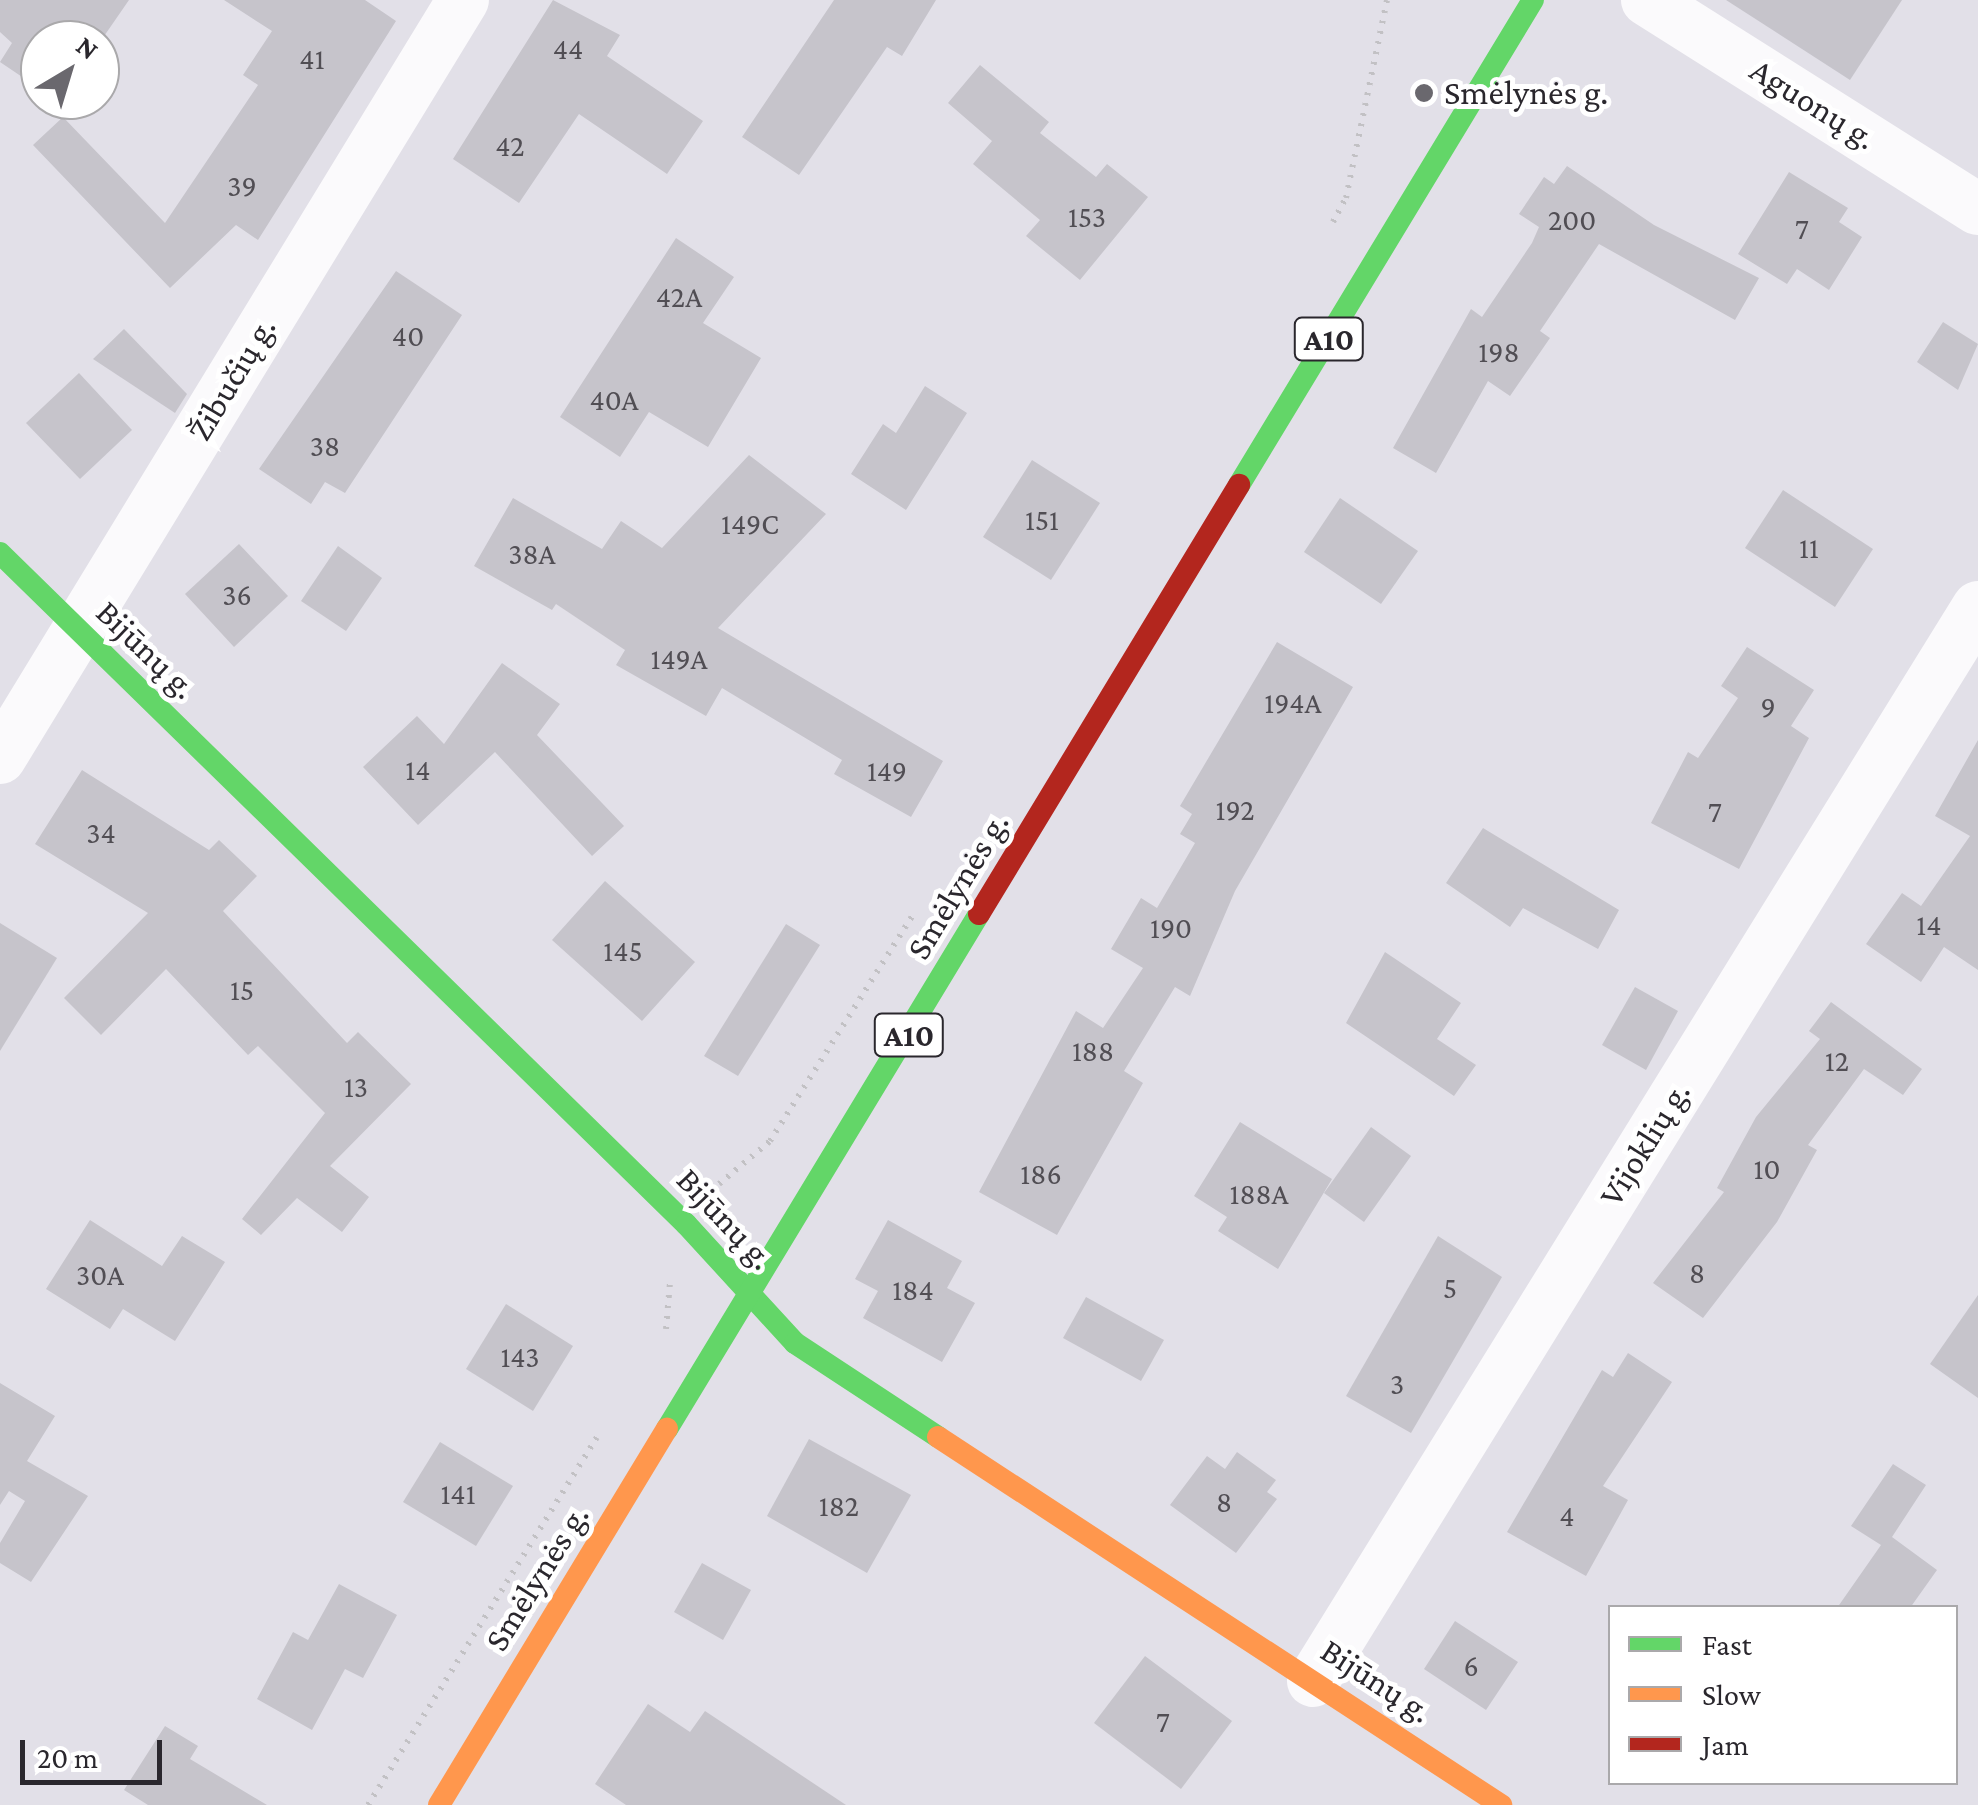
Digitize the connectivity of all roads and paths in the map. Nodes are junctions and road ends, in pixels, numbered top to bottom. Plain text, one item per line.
1 (463, 0) edge
2 (1387, 0) edge
3 (1533, 0) edge
4 (1647, 0) edge
5 (1978, 209) edge
6 (1330, 228) dead end
7 (0, 552) edge
8 (1978, 607) edge
9 (77, 632) junction
10 (0, 758) edge
11 (922, 901) dead end
12 (686, 1224) junction
13 (750, 1298) junction
14 (655, 1346) dead end
15 (602, 1430) dead end
16 (1313, 1682) junction
17 (368, 1805) edge
18 (439, 1805) edge
19 (1501, 1805) edge

1 - 9 street, Žibučių g.
2 - 6 path
3 - 13 main road, Smėlynės g. / A10
4 - 5 street, Aguonų g.
7 - 9 main road, Bijūnų g.
8 - 16 street, Vijoklių g.
9 - 10 street, Žibučių g.
9 - 12 main road, Bijūnų g.
11 - 12 path
12 - 13 main road, Bijūnų g.
12 - 14 path
13 - 16 main road, Bijūnų g.
13 - 18 main road, Smėlynės g. / A10
15 - 17 path
16 - 19 main road, Bijūnų g.

